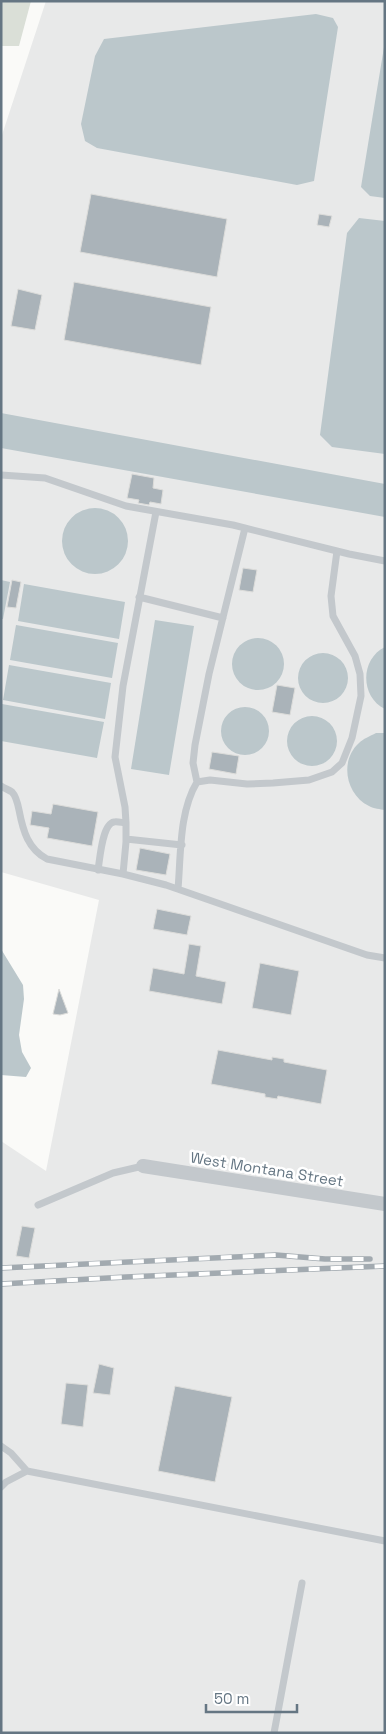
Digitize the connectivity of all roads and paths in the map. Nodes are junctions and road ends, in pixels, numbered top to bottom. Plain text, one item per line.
1 (1, 475) edge
2 (156, 512) junction
3 (245, 528) junction
4 (337, 551) junction
5 (385, 560) edge
6 (140, 597) junction
7 (223, 618) junction
8 (197, 782) junction
9 (1, 786) edge
10 (126, 823) junction
11 (126, 839) junction
12 (182, 845) junction
13 (98, 870) junction
14 (123, 874) junction
15 (178, 889) junction
16 (385, 958) edge
17 (143, 1166) joint
18 (385, 1204) edge
19 (38, 1205) dead end
20 (1, 1446) edge
21 (27, 1471) junction
22 (1, 1488) edge
23 (385, 1540) edge
24 (302, 1583) dead end
25 (274, 1733) edge

1 - 2 lane
2 - 3 lane
2 - 6 lane
3 - 4 lane
3 - 7 lane
4 - 5 lane
4 - 8 lane
6 - 7 lane
6 - 10 lane
7 - 8 lane
8 - 12 lane
9 - 13 lane
10 - 11 lane
10 - 13 lane
11 - 12 lane
11 - 14 lane
12 - 15 lane
13 - 14 lane
14 - 15 lane
15 - 16 lane
17 - 18 street, West Montana Street
17 - 19 lane
20 - 21 lane
21 - 22 lane
21 - 23 lane
24 - 25 lane

